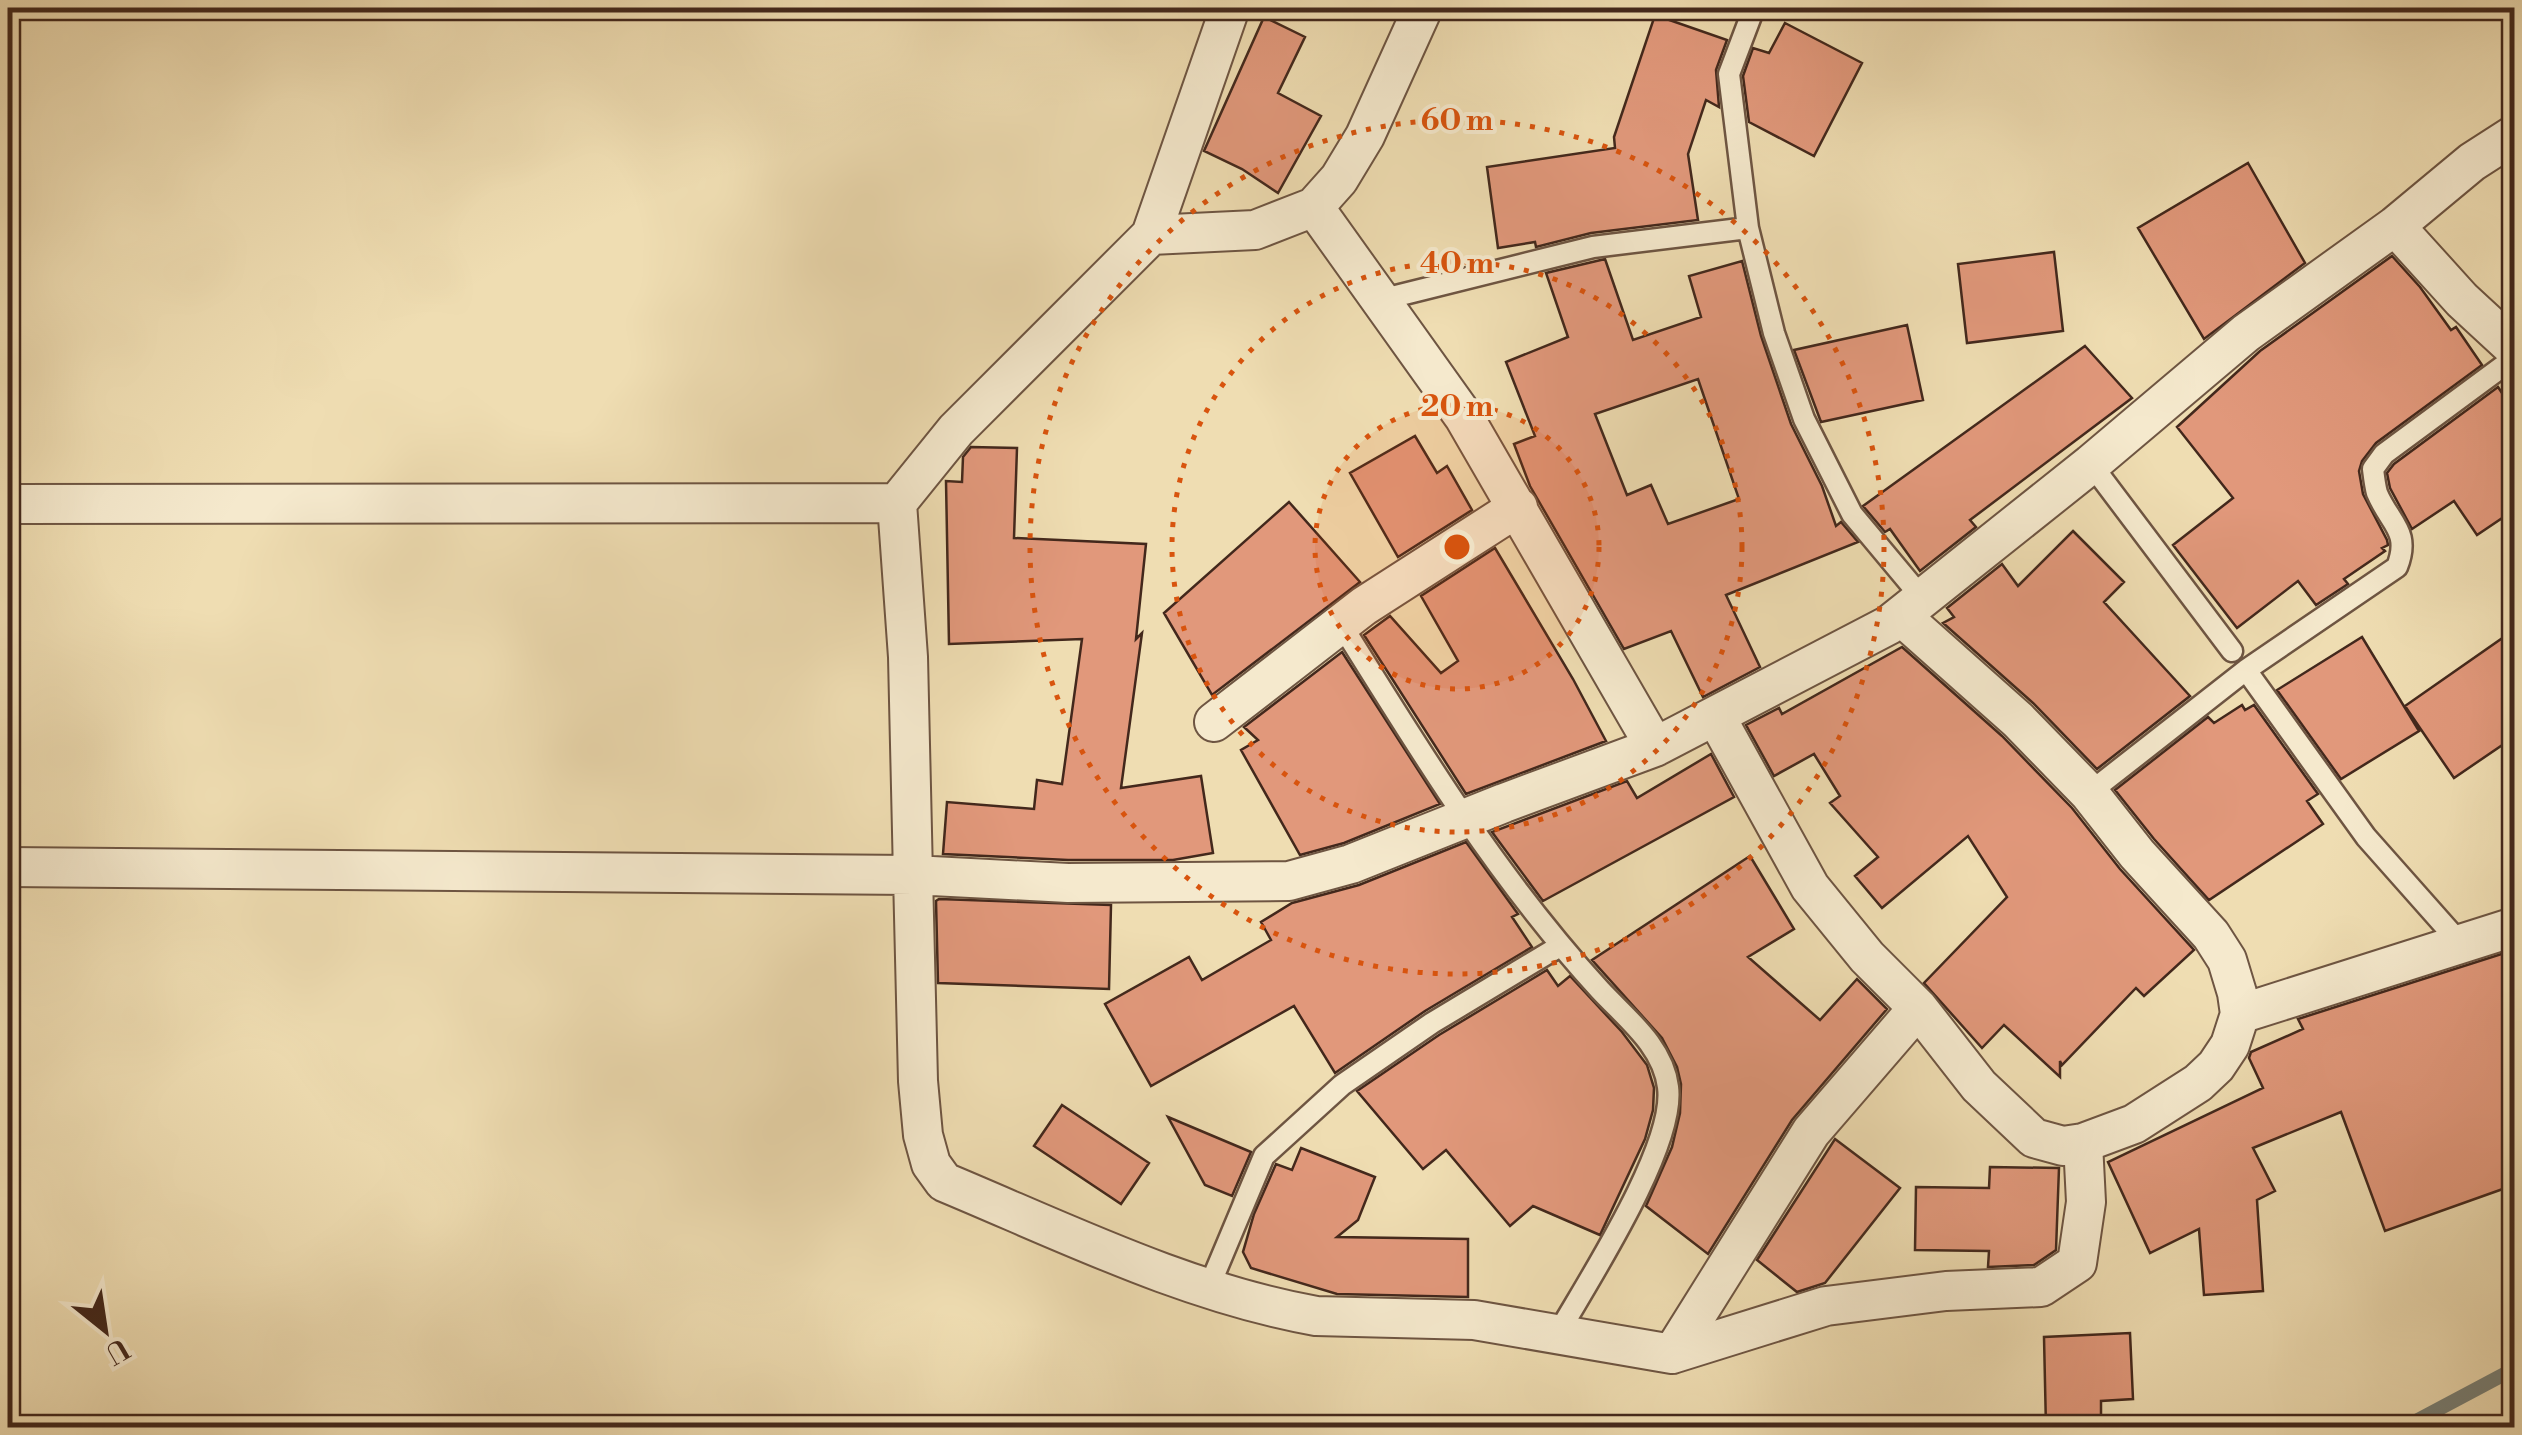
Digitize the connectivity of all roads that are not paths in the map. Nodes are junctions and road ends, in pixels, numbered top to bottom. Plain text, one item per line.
1 (1230, 8) edge
2 (1423, 8) edge
3 (1754, 8) edge
4 (2514, 136) edge
5 (1314, 207) junction
6 (2394, 226) junction
7 (1748, 228) junction
8 (1151, 236) junction
9 (1380, 300) junction
10 (2514, 348) edge
11 (2514, 358) edge
12 (2091, 464) junction
13 (897, 503) junction
14 (8, 504) edge
15 (1518, 507) junction
16 (1912, 608) junction
17 (1340, 624) junction
18 (2232, 651) dead end
19 (2246, 670) junction
20 (1716, 717) junction
21 (1214, 722) dead end
22 (1655, 747) junction
23 (2089, 793) junction
24 (1463, 819) junction
25 (8, 867) edge
26 (913, 874) junction
27 (2514, 927) edge
28 (2460, 943) junction
29 (1560, 946) junction
30 (1918, 1008) junction
31 (2240, 1014) junction
32 (2083, 1143) junction
33 (1209, 1286) junction
34 (1557, 1334) junction
35 (1672, 1354) junction

1 - 8 street
2 - 5 street
3 - 7 lane
4 - 6 street
5 - 8 street
5 - 9 street
6 - 10 street
6 - 12 street
7 - 9 lane
7 - 16 lane
8 - 13 street
9 - 15 street
11 - 19 lane
12 - 16 street
12 - 18 lane
13 - 14 street
13 - 26 street
15 - 17 street
15 - 22 street
16 - 20 street
16 - 23 street
17 - 21 street
17 - 24 lane
19 - 23 lane
19 - 28 lane
20 - 22 street
20 - 30 street
22 - 24 street
23 - 31 street
24 - 26 street
24 - 29 lane
25 - 26 street
26 - 33 street
27 - 28 street
28 - 31 street
29 - 33 lane
29 - 34 lane
30 - 32 street
30 - 35 street
31 - 32 street
32 - 35 street
33 - 34 street
34 - 35 street

